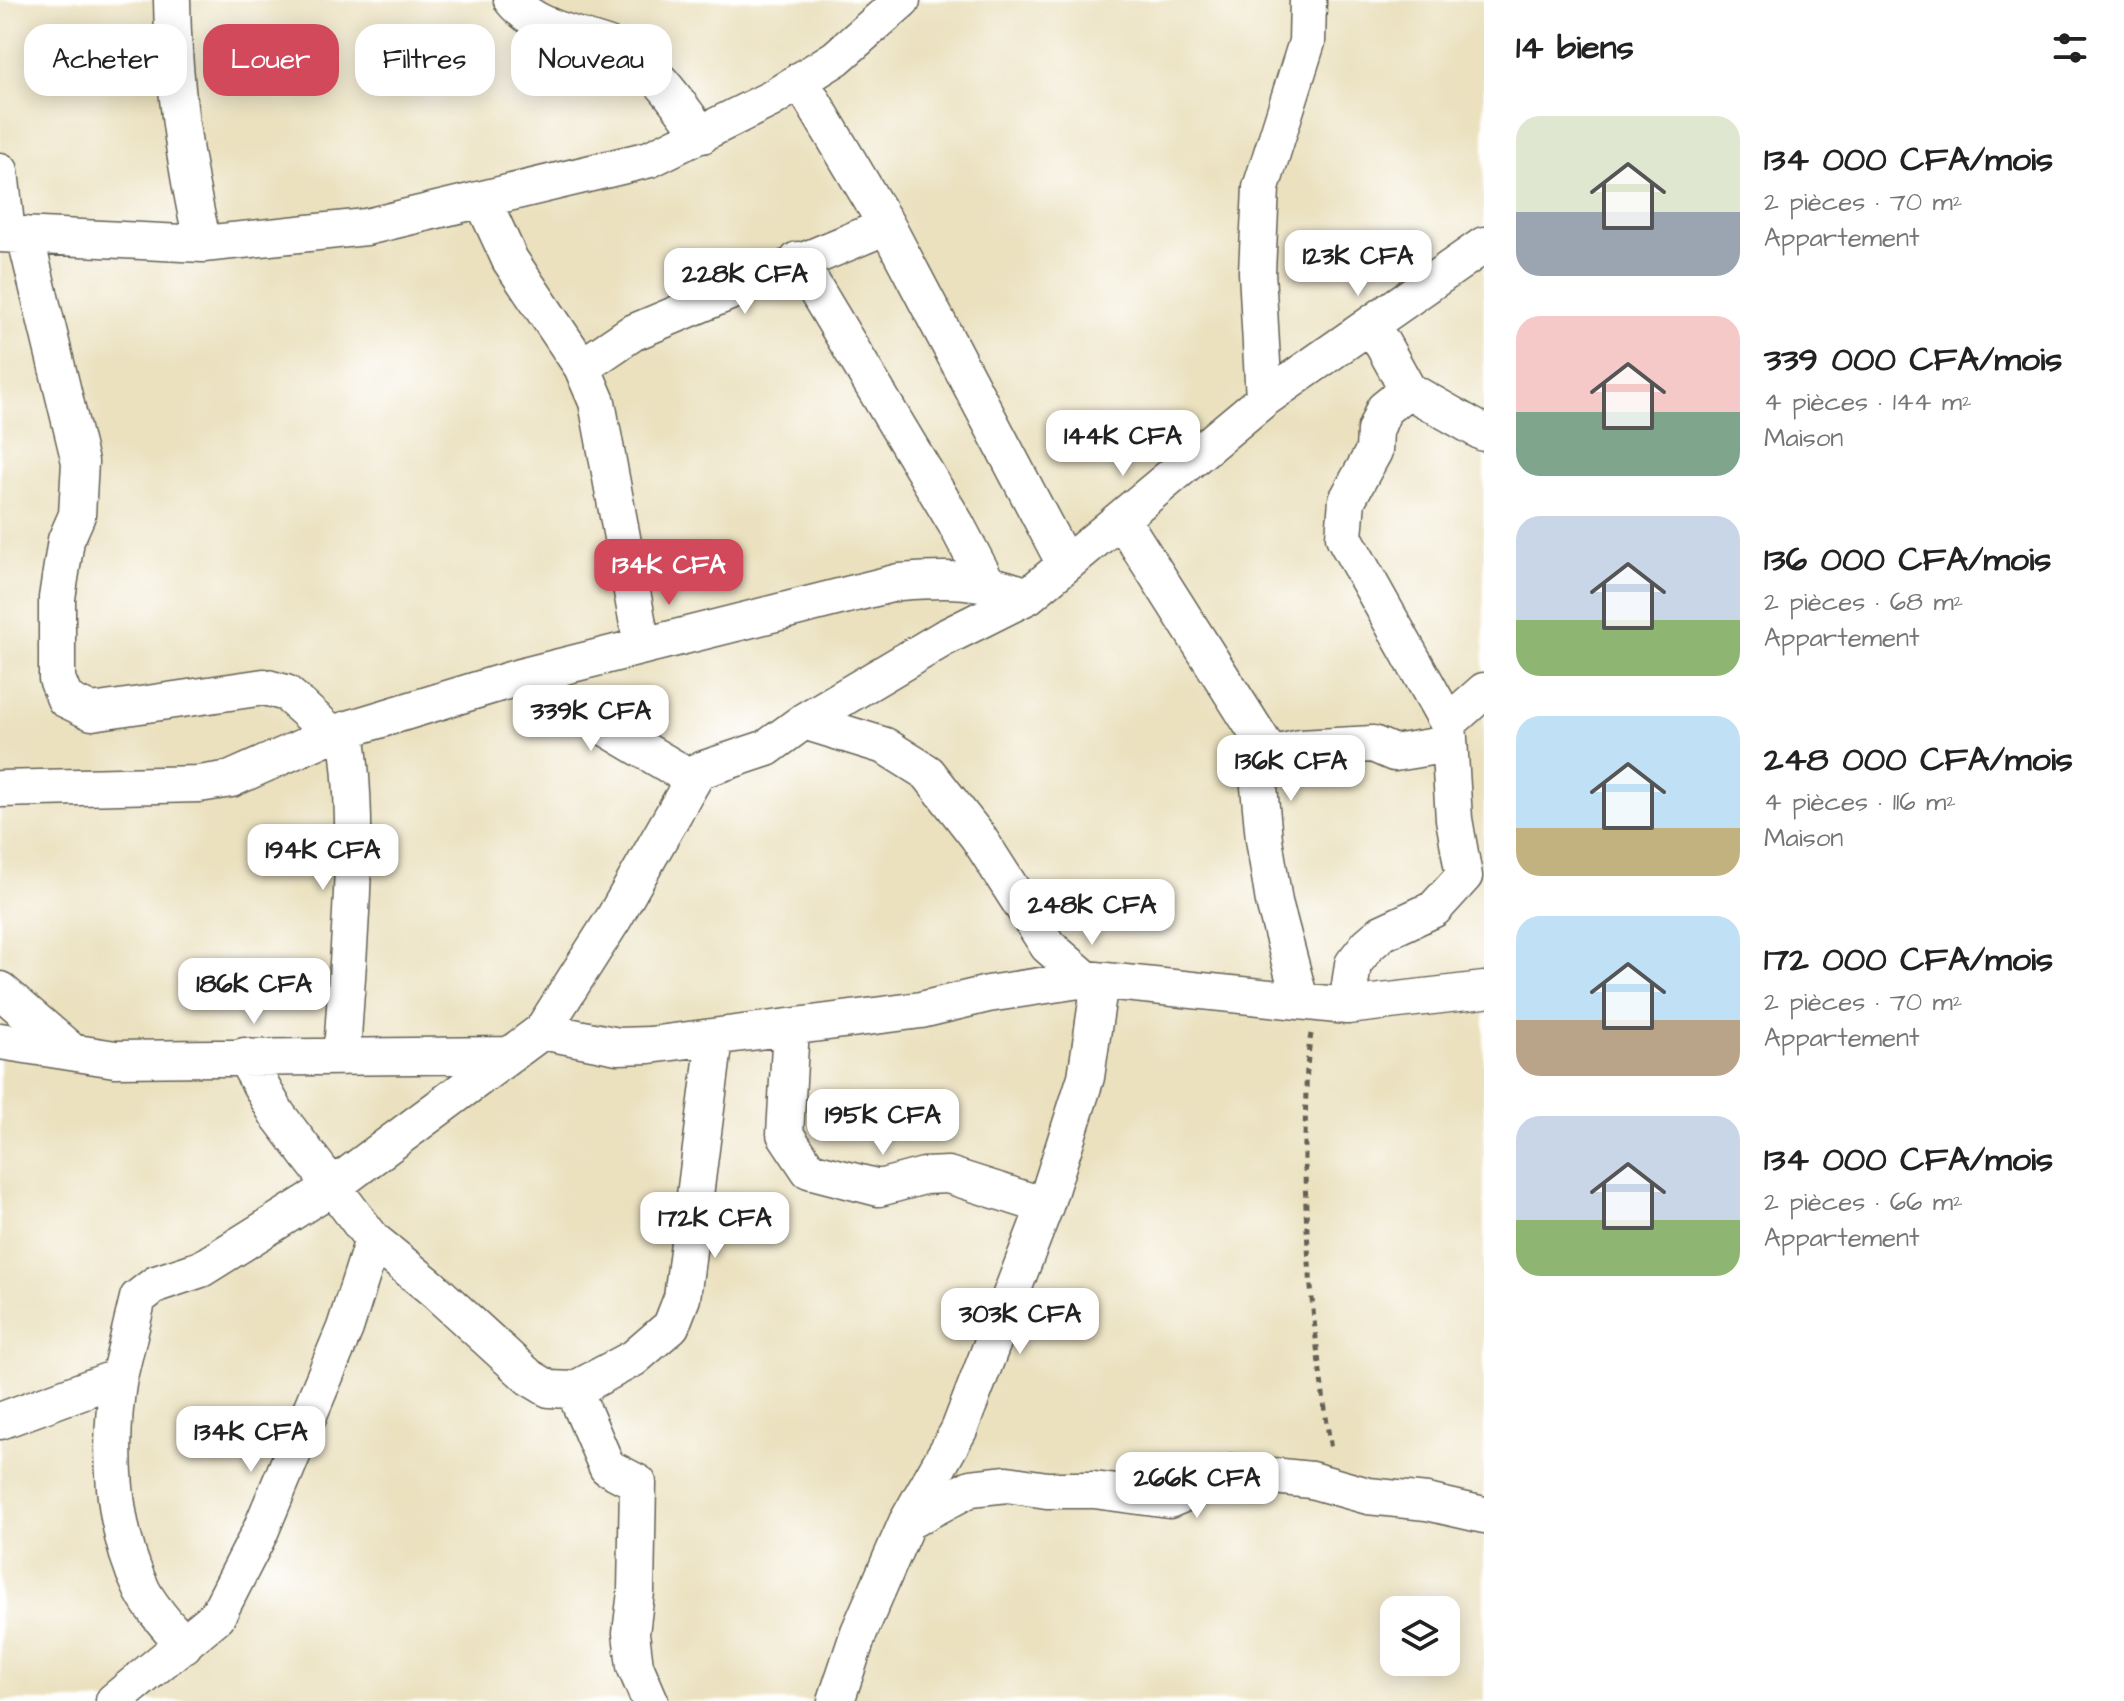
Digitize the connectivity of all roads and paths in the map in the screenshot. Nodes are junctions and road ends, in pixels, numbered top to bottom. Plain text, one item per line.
1 (172, 0) edge
2 (512, 0) edge
3 (902, 0) edge
4 (1308, 0) edge
5 (800, 80) junction
6 (702, 135) junction
7 (0, 171) edge
8 (482, 199) junction
9 (887, 226) junction
10 (11, 234) edge
11 (203, 244) junction
12 (1484, 245) edge
13 (798, 260) junction
14 (1372, 325) junction
15 (582, 367) junction
16 (1408, 390) junction
17 (1264, 399) junction
18 (1484, 433) edge
19 (1122, 520) junction
20 (1065, 564) junction
21 (986, 581) junction
22 (1028, 596) junction
23 (642, 646) junction
24 (520, 677) junction
25 (1467, 715) edge
26 (804, 721) junction
27 (339, 733) junction
28 (1271, 755) junction
29 (691, 778) junction
30 (0, 789) edge
31 (1093, 980) junction
32 (0, 990) edge
33 (1484, 990) edge
34 (1321, 1003) junction
35 (791, 1027) junction
36 (542, 1031) junction
37 (715, 1038) junction
38 (0, 1041) edge
39 (71, 1051) junction
40 (510, 1055) junction
41 (244, 1056) junction
42 (338, 1057) junction
43 (332, 1187) junction
44 (1045, 1206) junction
45 (373, 1240) junction
46 (119, 1377) junction
47 (574, 1390) junction
48 (0, 1421) edge
49 (1336, 1488) junction
50 (1484, 1515) edge
51 (907, 1522) junction
52 (184, 1645) junction
53 (114, 1701) edge
54 (650, 1701) edge
55 (836, 1701) edge

1 - 11 street
2 - 6 street
3 - 5 street
4 - 17 street
5 - 6 street
5 - 9 street
6 - 8 street
7 - 10 street
8 - 11 street
8 - 15 street
9 - 13 street
9 - 20 street
10 - 11 street
10 - 27 street
12 - 14 street
13 - 15 street
13 - 21 street
14 - 16 street
14 - 17 street
15 - 23 street
16 - 18 street
16 - 25 street
17 - 19 street
19 - 20 street
19 - 28 street
20 - 22 street
21 - 22 street
21 - 23 street
22 - 26 street
23 - 24 street
24 - 27 street
24 - 29 street
25 - 28 street
25 - 34 street
26 - 29 street
26 - 31 street
27 - 30 street
27 - 42 street
28 - 34 street
29 - 36 street
31 - 34 street
31 - 35 street
31 - 44 street
32 - 39 street
33 - 34 street
34 - 49 path
35 - 37 street
35 - 44 street
36 - 37 street
36 - 40 street
37 - 47 street
38 - 39 street
39 - 41 street
40 - 42 street
40 - 43 street
41 - 42 street
41 - 43 street
43 - 45 street
43 - 46 street
44 - 51 street
45 - 47 street
45 - 52 street
46 - 48 street
46 - 52 street
47 - 54 street
49 - 50 street
49 - 51 street
51 - 55 street
52 - 53 street

